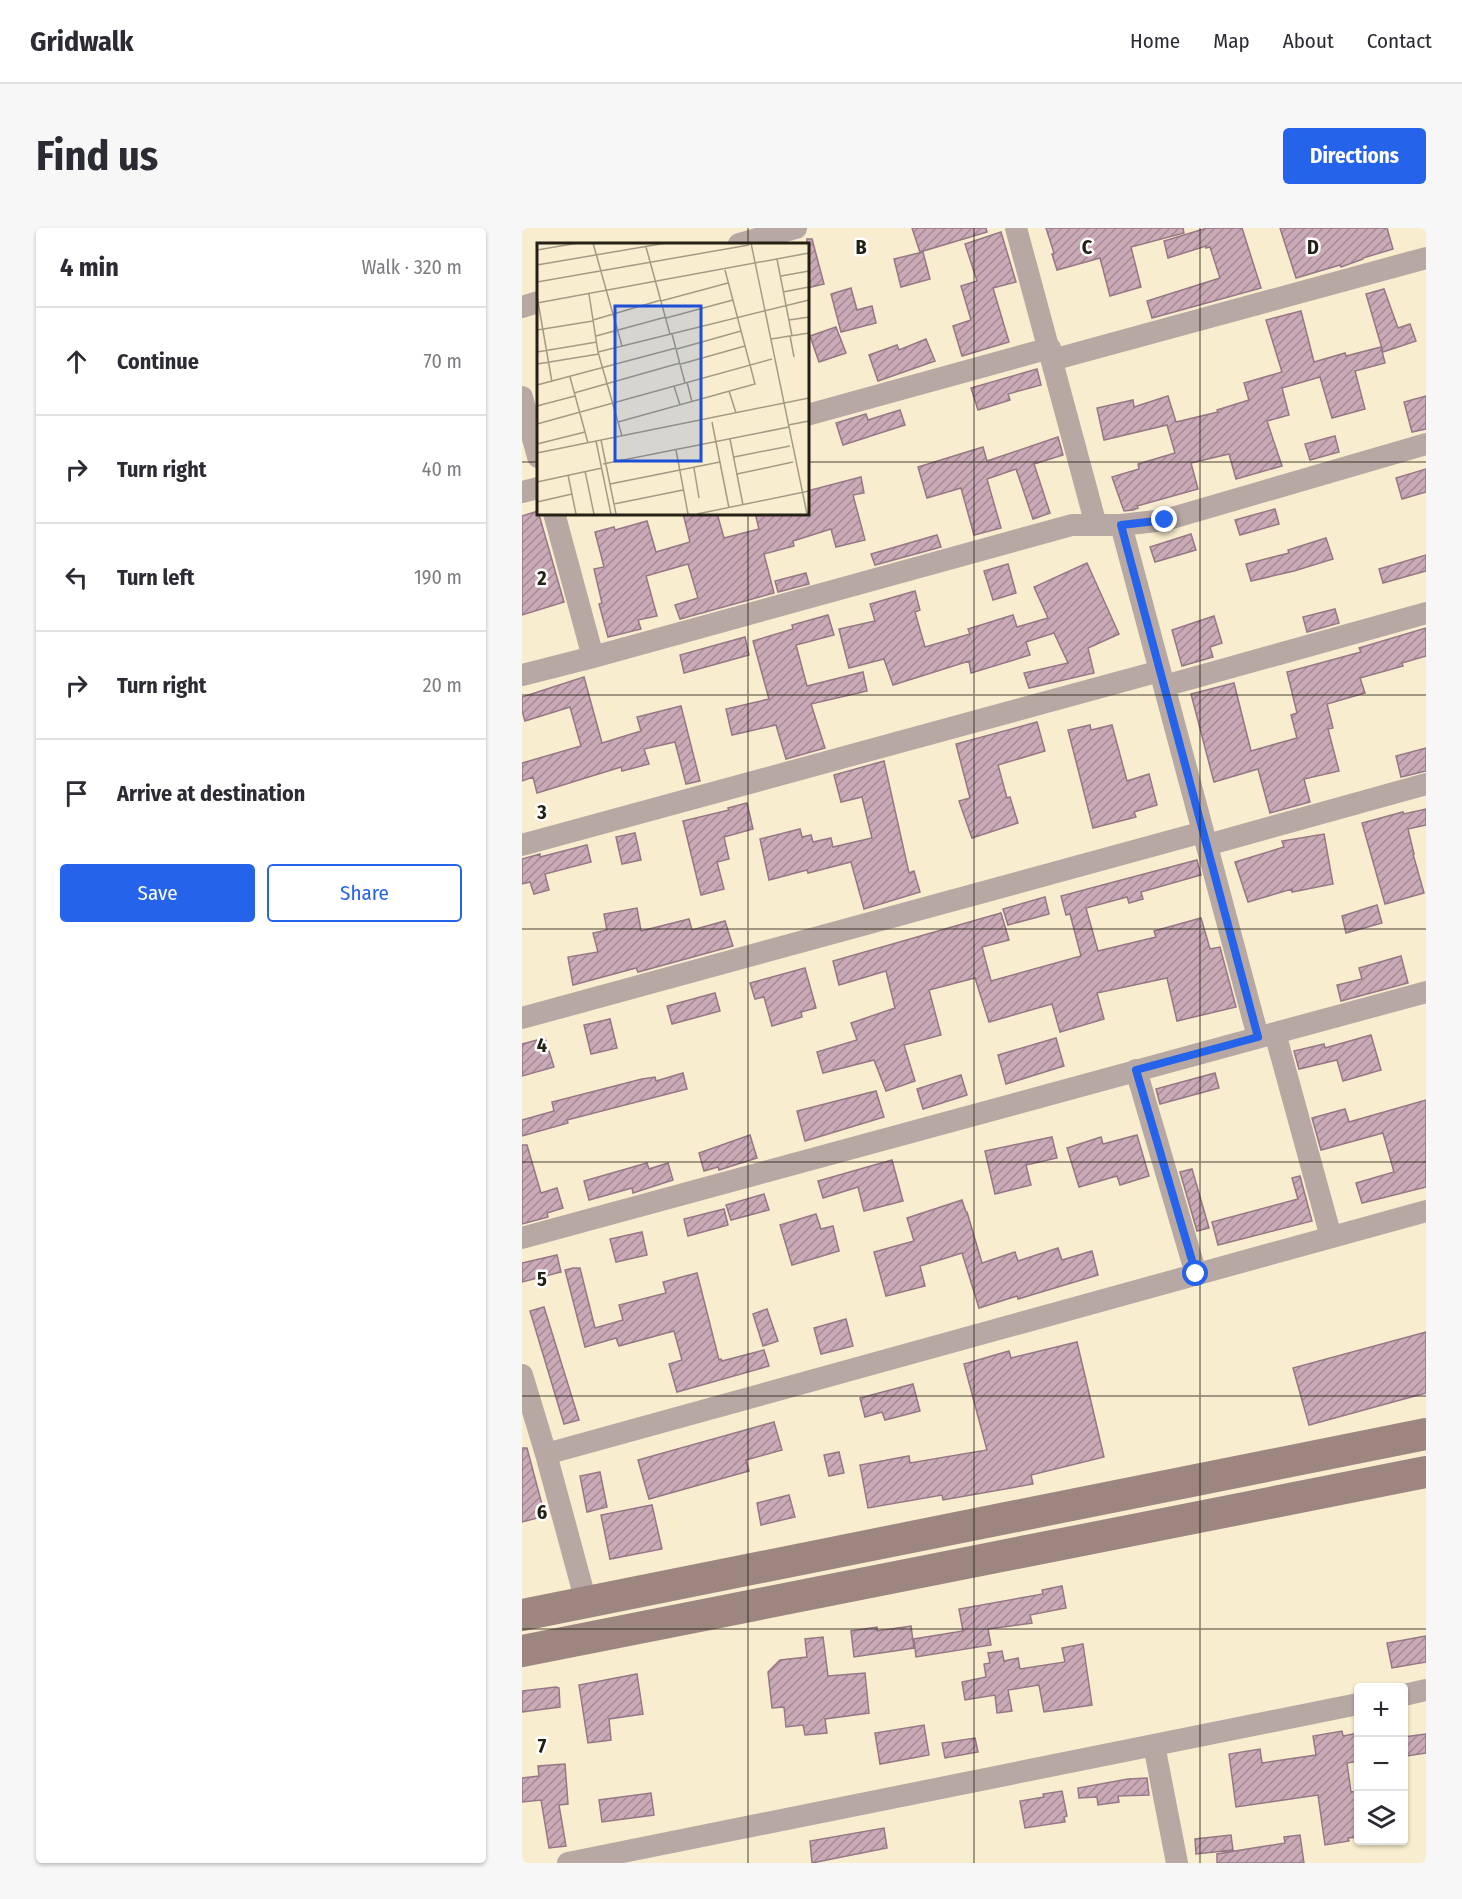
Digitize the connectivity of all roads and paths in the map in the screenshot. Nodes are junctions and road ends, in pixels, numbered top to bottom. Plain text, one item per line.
1 (796, 228) edge
2 (1016, 228) edge
3 (743, 243) edge
4 (1426, 258) edge
5 (537, 302) edge
6 (522, 307) edge
7 (1051, 354) junction
8 (522, 397) edge
9 (808, 415) edge
10 (1426, 444) edge
11 (537, 453) edge
12 (537, 488) edge
13 (522, 492) edge
14 (554, 514) edge
15 (1096, 525) junction
16 (1121, 525) junction
17 (1426, 613) edge
18 (593, 657) junction
19 (522, 675) edge
20 (1162, 678) junction
21 (1426, 784) edge
22 (1205, 838) junction
23 (522, 845) edge
24 (1426, 992) edge
25 (522, 1018) edge
26 (1266, 1035) junction
27 (1136, 1070) junction
28 (1426, 1211) edge
29 (1331, 1237) junction
30 (522, 1238) edge
31 (1196, 1274) junction
32 (522, 1375) edge
33 (1426, 1434) edge
34 (546, 1454) junction
35 (1426, 1472) edge
36 (586, 1602) junction
37 (522, 1615) edge
38 (522, 1651) edge
39 (1426, 1690) edge
40 (1408, 1694) edge
41 (1354, 1705) edge
42 (1154, 1745) junction
43 (568, 1863) edge
44 (1177, 1863) edge

1 - 3 street
2 - 7 street
4 - 7 street
5 - 6 street
7 - 9 street
7 - 15 street
8 - 11 street
10 - 16 street
12 - 13 street
14 - 18 street
15 - 16 street
15 - 18 street
16 - 20 street
17 - 20 street
18 - 19 street
20 - 22 street
20 - 23 street
21 - 22 street
22 - 25 street
22 - 26 street
24 - 26 street
26 - 27 street
26 - 29 street
27 - 30 street
27 - 31 street
28 - 29 street
29 - 31 street
31 - 34 street
32 - 34 street
33 - 36 main road
34 - 36 street
35 - 38 main road
36 - 37 main road
39 - 40 street
41 - 42 street
42 - 43 street
42 - 44 street

